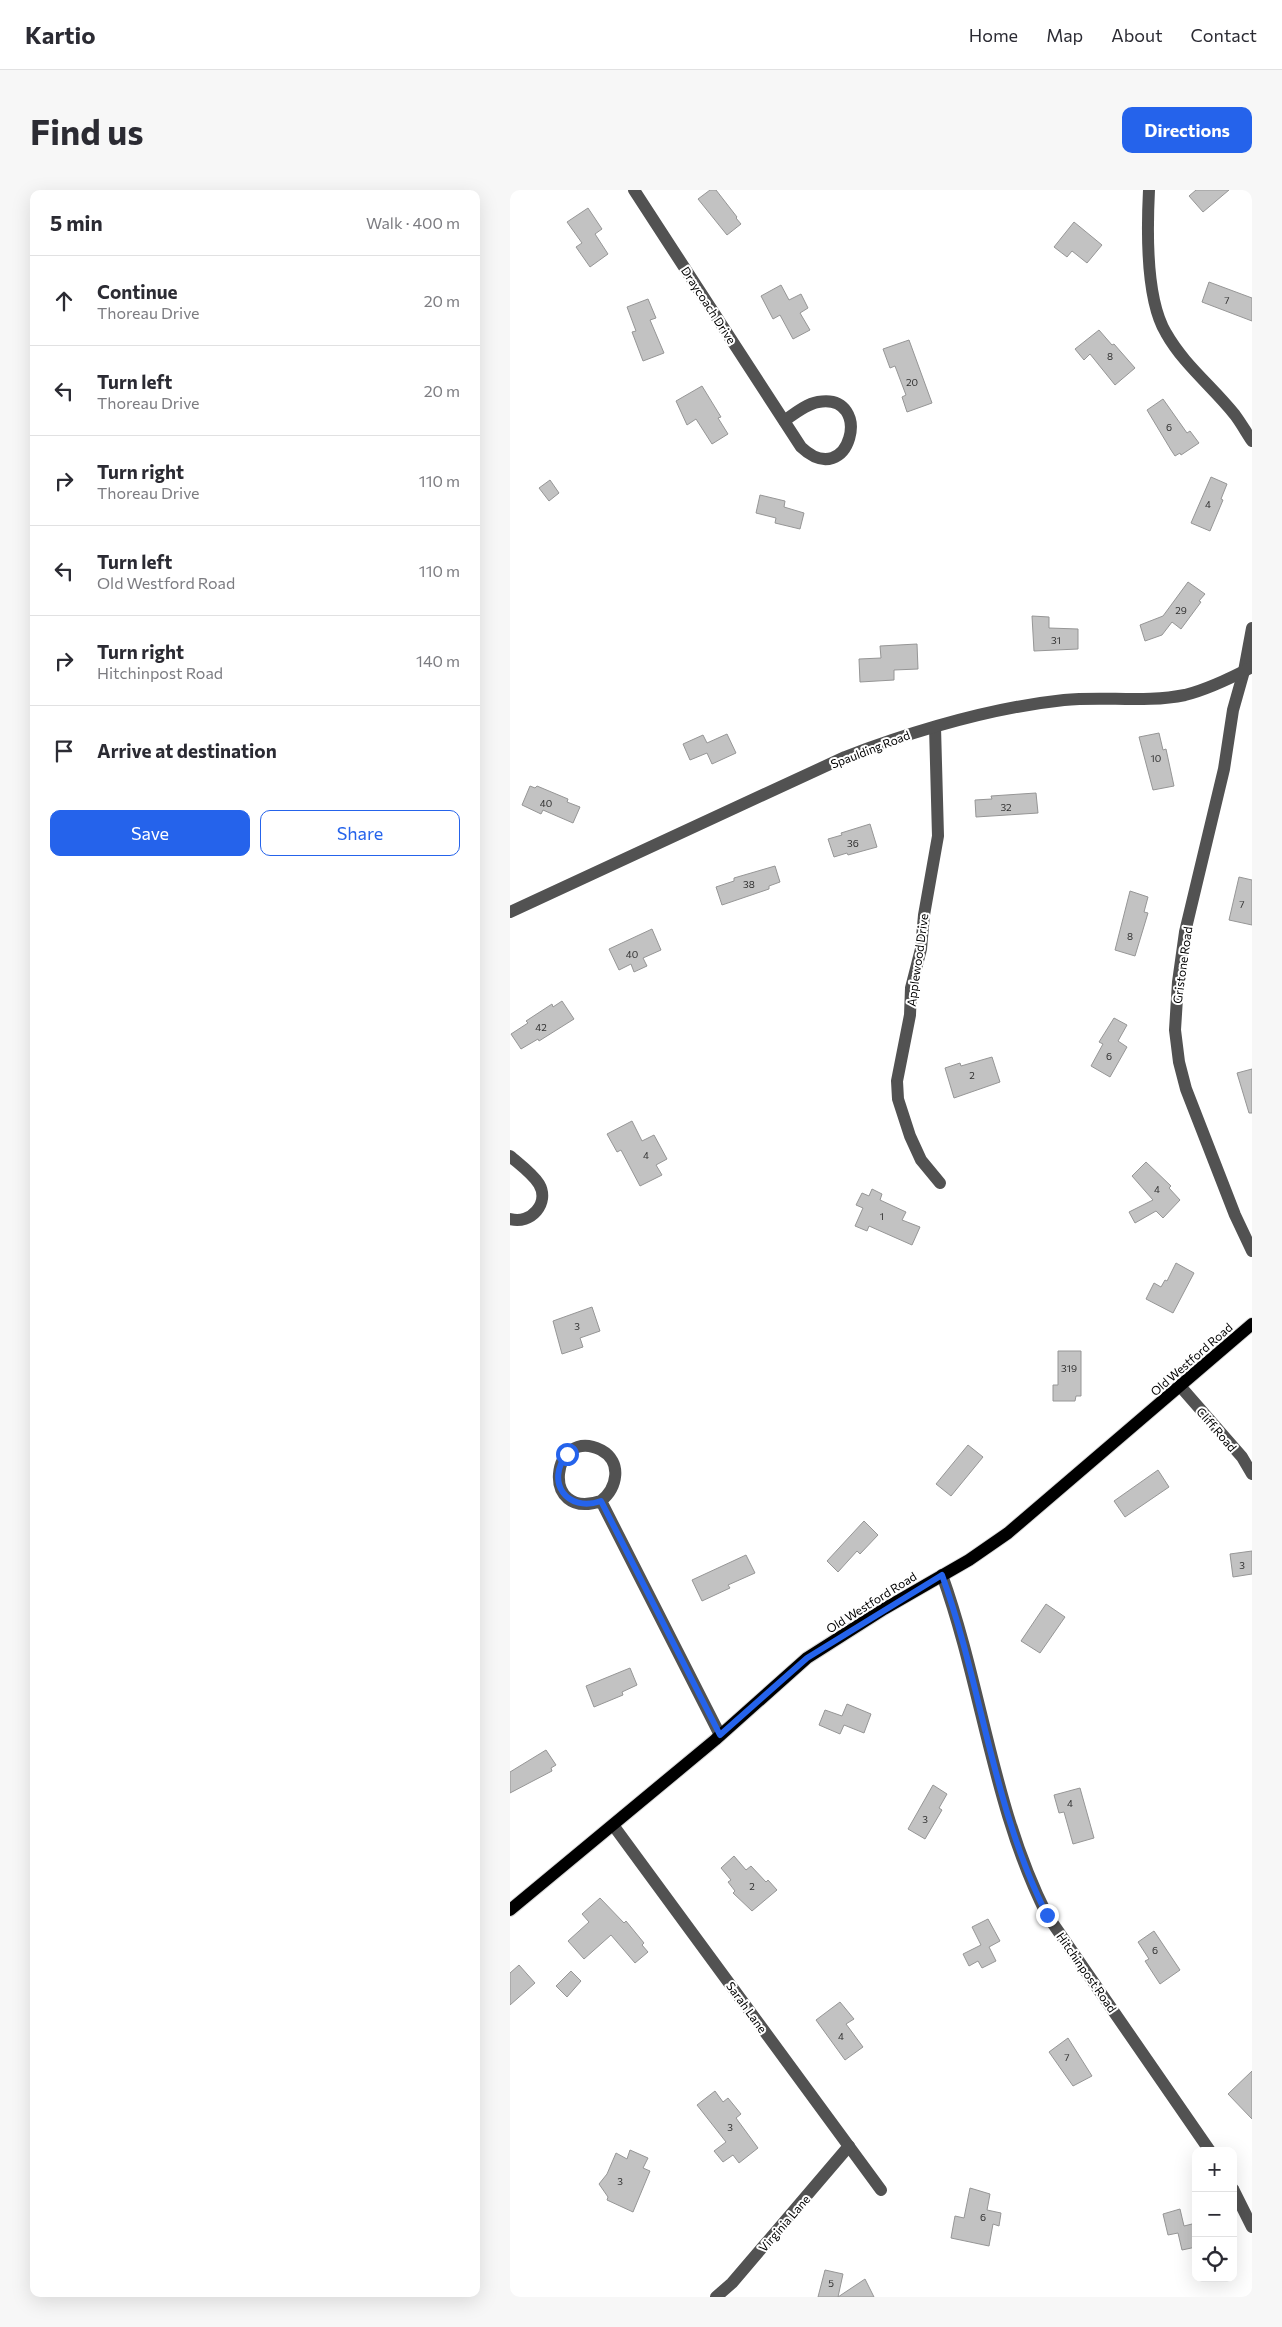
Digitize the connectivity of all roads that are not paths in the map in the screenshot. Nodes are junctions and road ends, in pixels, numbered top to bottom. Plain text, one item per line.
1 (634, 190) edge
2 (1149, 190) edge
3 (784, 421) junction
4 (1252, 441) edge
5 (1252, 628) edge
6 (1248, 669) edge
7 (935, 727) junction
8 (511, 908) edge
9 (510, 1156) edge
10 (940, 1183) dead end
11 (510, 1219) edge
12 (1252, 1251) edge
13 (1252, 1324) edge
14 (1180, 1386) junction
15 (1252, 1474) edge
16 (601, 1501) junction
17 (942, 1575) junction
18 (720, 1735) junction
19 (614, 1825) junction
20 (510, 1910) edge
21 (849, 2146) junction
22 (1207, 2147) edge
23 (881, 2190) dead end
24 (1234, 2192) edge
25 (1252, 2227) edge
26 (716, 2297) edge

1 - 3 street, Draycoach Drive
2 - 4 street
3 - 3 street, Draycoach Drive
5 - 6 street, Gristone Road
6 - 7 street, Spaulding Road
6 - 12 street, Gristone Road
7 - 8 street, Spaulding Road
7 - 10 street, Applewood Drive
9 - 11 street
13 - 14 main road, Old Westford Road
14 - 15 street, Cliff Road
14 - 17 main road, Old Westford Road
16 - 16 street
16 - 18 street
17 - 18 main road, Old Westford Road
17 - 22 street, Hitchinpost Road
18 - 19 main road, Old Westford Road
19 - 20 main road, Old Westford Road
19 - 21 street, Sarah Lane
21 - 23 street, Sarah Lane
21 - 26 street, Virginia Lane
24 - 25 street

